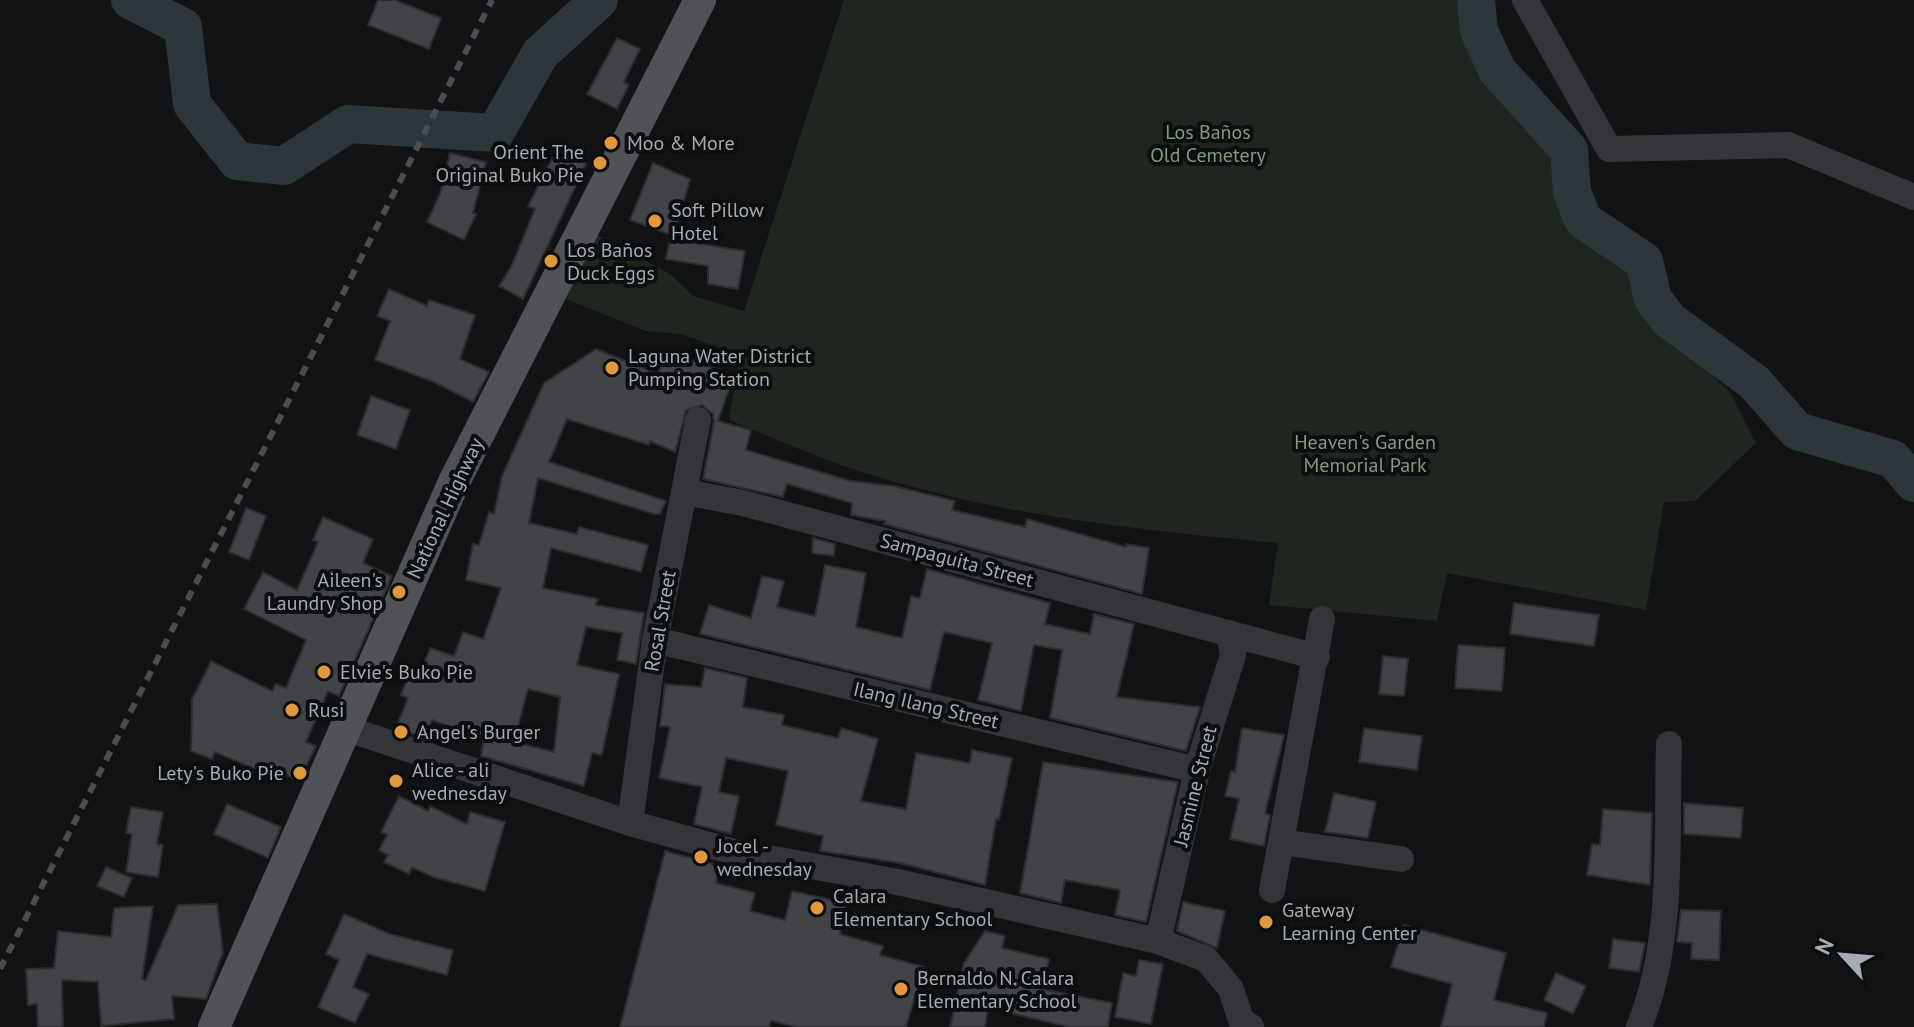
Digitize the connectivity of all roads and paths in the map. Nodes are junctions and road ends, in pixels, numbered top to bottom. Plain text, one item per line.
1 (700, 0) edge
2 (1525, 0) edge
3 (1914, 197) edge
4 (698, 420) dead end
5 (684, 492) junction
6 (1322, 619) dead end
7 (1229, 633) junction
8 (655, 640) junction
9 (1317, 657) junction
10 (345, 728) junction
11 (1669, 744) dead end
12 (1197, 770) junction
13 (630, 823) junction
14 (1281, 842) junction
15 (1401, 859) dead end
16 (1272, 890) dead end
17 (1158, 941) junction
18 (214, 1027) edge
19 (1251, 1027) edge
20 (1639, 1027) edge

1 - 10 main road, National Highway
2 - 3 street
4 - 5 street, Rosal Street
5 - 7 street, Sampaguita Street
5 - 8 street, Rosal Street
6 - 9 street
7 - 9 street, Sampaguita Street
7 - 12 street, Jasmine Street
8 - 12 street, Ilang Ilang Street
8 - 13 street, Rosal Street
9 - 14 street
10 - 13 street
10 - 18 main road, National Highway
11 - 20 street
12 - 17 street, Jasmine Street
13 - 17 street
14 - 15 street
14 - 16 street
17 - 19 street

